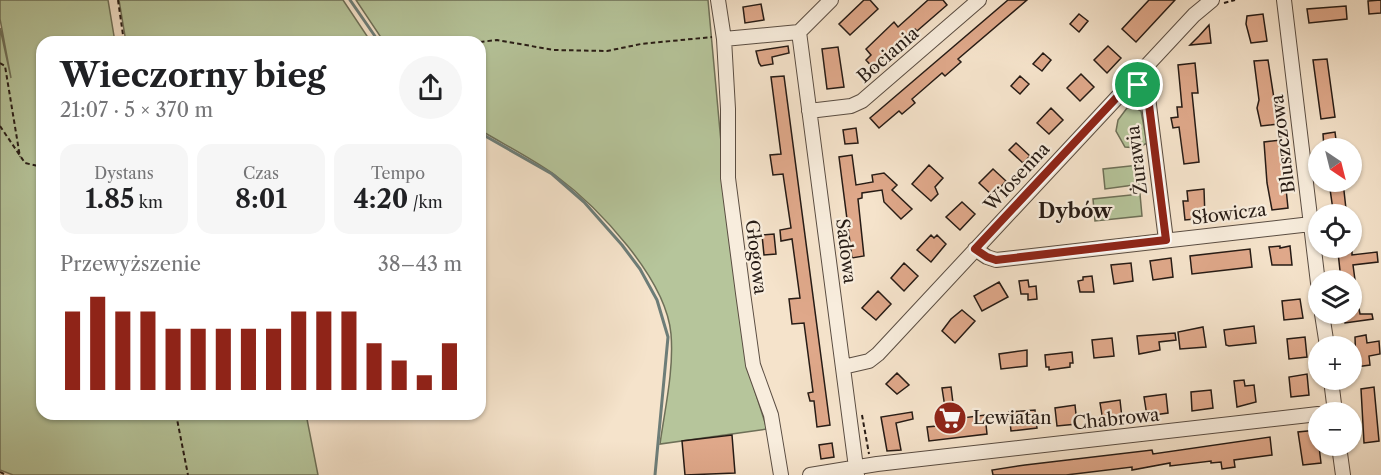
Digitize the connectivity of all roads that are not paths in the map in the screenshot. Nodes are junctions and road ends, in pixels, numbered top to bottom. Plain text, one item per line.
1 (718, 0) edge
2 (831, 0) edge
3 (979, 0) edge
4 (1212, 0) edge
5 (1284, 0) edge
6 (799, 32) junction
7 (723, 39) junction
8 (1133, 80) junction
9 (809, 111) junction
10 (1309, 204) edge
11 (1308, 224) edge
12 (1166, 240) junction
13 (975, 249) junction
14 (843, 367) junction
15 (1308, 415) edge
16 (1340, 456) edge
17 (857, 471) edge
18 (781, 475) edge
19 (810, 475) edge
20 (1343, 475) edge

1 - 7 street, Głogowa
2 - 6 street
3 - 9 street, Bociania
4 - 8 street, Wiosenna
5 - 10 street, Bluszczowa
6 - 7 street
6 - 9 street, Sadowa
7 - 18 street, Głogowa
8 - 12 street, Żurawia
8 - 13 street, Wiosenna
9 - 14 street, Sadowa
11 - 12 street, Słowicza
12 - 13 street, Słowicza
13 - 14 street, Wiosenna
14 - 17 street, Sadowa
15 - 17 street, Chabrowa
16 - 20 street
17 - 19 street, Chabrowa

